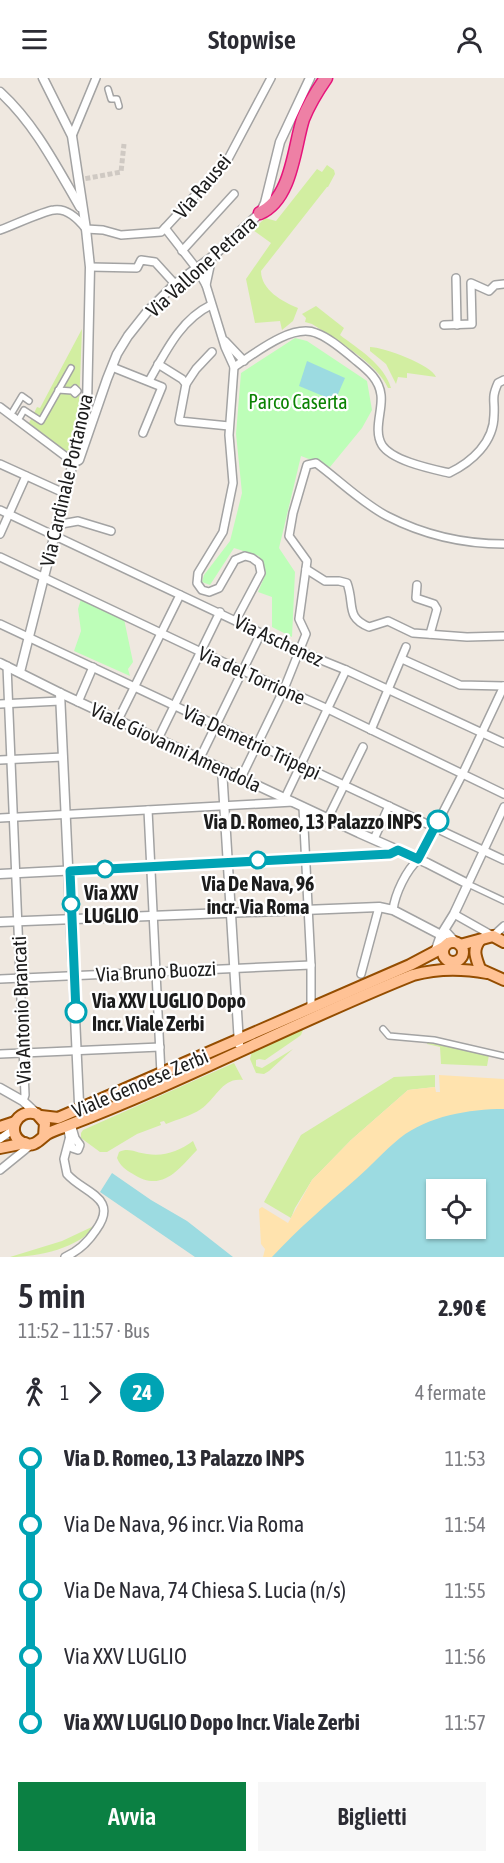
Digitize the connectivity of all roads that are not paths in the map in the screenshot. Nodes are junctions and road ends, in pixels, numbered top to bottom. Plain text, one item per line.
1 (43, 78) edge
2 (96, 78) edge
3 (271, 78) edge
4 (310, 78) edge
5 (326, 78) edge
6 (108, 89) dead end
7 (0, 92) edge
8 (119, 106) dead end
9 (72, 136) junction
10 (78, 180) junction
11 (71, 191) junction
12 (234, 194) dead end
13 (83, 212) junction
14 (260, 213) junction
15 (165, 228) junction
16 (86, 229) junction
17 (0, 230) edge
18 (182, 251) junction
19 (212, 257) junction
20 (90, 267) junction
21 (197, 269) junction
22 (456, 278) dead end
23 (175, 284) junction
24 (504, 284) edge
25 (206, 285) junction
26 (211, 305) junction
27 (444, 325) dead end
28 (457, 325) junction
29 (221, 337) junction
30 (212, 352) dead end
31 (244, 361) junction
32 (158, 364) junction
33 (112, 367) junction
34 (234, 367) junction
35 (71, 368) dead end
36 (504, 380) edge
37 (148, 381) junction
38 (186, 384) junction
39 (58, 390) junction
40 (72, 391) dead end
41 (29, 401) dead end
42 (99, 404) junction
43 (0, 407) edge
44 (87, 407) junction
45 (13, 411) dead end
46 (20, 417) dead end
47 (229, 426) junction
48 (143, 433) dead end
49 (73, 462) junction
50 (0, 464) edge
51 (26, 476) junction
52 (64, 494) junction
53 (0, 510) edge
54 (9, 514) junction
55 (56, 525) junction
56 (111, 531) dead end
57 (0, 534) edge
58 (54, 536) junction
59 (504, 544) edge
60 (0, 557) edge
61 (306, 569) junction
62 (43, 578) junction
63 (417, 585) dead end
64 (180, 595) junction
65 (220, 612) junction
66 (236, 620) junction
67 (0, 624) edge
68 (161, 633) junction
69 (261, 633) junction
70 (430, 634) junction
71 (28, 636) junction
72 (504, 636) edge
73 (406, 647) dead end
74 (299, 651) junction
75 (201, 652) junction
76 (402, 659) junction
77 (3, 664) edge
78 (93, 667) junction
79 (346, 670) junction
80 (242, 671) junction
81 (20, 672) junction
82 (504, 686) edge
83 (135, 687) junction
84 (284, 689) junction
85 (389, 691) junction
86 (60, 697) junction
87 (78, 702) junction
88 (4, 703) edge
89 (175, 706) junction
90 (328, 709) junction
91 (118, 720) junction
92 (215, 724) junction
93 (371, 730) junction
94 (483, 733) junction
95 (158, 739) junction
96 (504, 743) edge
97 (257, 744) junction
98 (363, 747) dead end
99 (63, 757) junction
100 (200, 758) junction
101 (0, 760) edge
102 (10, 760) junction
103 (301, 765) junction
104 (222, 769) junction
105 (462, 774) junction
106 (241, 778) junction
107 (344, 785) junction
108 (504, 794) edge
109 (289, 800) junction
110 (224, 807) junction
111 (303, 807) junction
112 (389, 807) junction
113 (504, 807) edge
114 (148, 810) junction
115 (67, 814) junction
116 (13, 817) junction
117 (0, 818) edge
118 (328, 818) junction
119 (435, 828) junction
120 (374, 839) junction
121 (398, 850) junction
122 (484, 850) junction
123 (306, 858) junction
124 (418, 859) junction
125 (504, 860) edge
126 (227, 861) junction
127 (152, 866) junction
128 (70, 871) junction
129 (15, 873) junction
130 (0, 874) edge
131 (468, 884) junction
132 (504, 901) edge
133 (379, 907) junction
134 (308, 908) junction
135 (393, 910) junction
136 (230, 912) junction
137 (454, 914) junction
138 (154, 915) junction
139 (72, 919) junction
140 (0, 922) edge
141 (18, 922) junction
142 (504, 926) edge
143 (443, 933) junction
144 (493, 936) junction
145 (480, 940) junction
146 (504, 942) edge
147 (448, 947) junction
148 (461, 959) junction
149 (311, 964) junction
150 (445, 965) junction
151 (234, 968) junction
152 (483, 971) junction
153 (156, 972) junction
154 (361, 974) dead end
155 (75, 975) junction
156 (20, 978) junction
157 (0, 979) edge
158 (504, 980) edge
159 (311, 1007) junction
160 (383, 1029) dead end
161 (160, 1047) junction
162 (240, 1047) junction
163 (78, 1050) junction
164 (23, 1053) junction
165 (0, 1054) edge
166 (504, 1056) edge
167 (161, 1074) junction
168 (0, 1088) edge
169 (12, 1095) junction
170 (23, 1101) junction
171 (81, 1108) junction
172 (39, 1115) junction
173 (16, 1123) junction
174 (0, 1127) edge
175 (69, 1129) junction
176 (44, 1136) junction
177 (0, 1139) edge
178 (28, 1144) junction
179 (0, 1148) edge
180 (1, 1170) edge
181 (65, 1257) edge

1 - 9 street, Via Cardinale Portanova
2 - 9 street
3 - 15 street, Via Rausei
4 - 14 street, Via Vallone Petrara
5 - 14 highway
6 - 8 street
7 - 11 street
9 - 10 street, Via Cardinale Portanova
10 - 11 street
10 - 13 street, Via Cardinale Portanova
11 - 13 street
12 - 18 street
13 - 16 street, Via Cardinale Portanova
14 - 19 street, Via Vallone Petrara
15 - 16 street
15 - 18 street
16 - 17 street
16 - 20 street, Via Cardinale Portanova
18 - 21 street
19 - 21 street, Via Vallone Petrara
19 - 25 street
20 - 23 street
20 - 44 street, Via Cardinale Portanova
21 - 23 street, Via Vallone Petrara
21 - 25 street
22 - 28 street
23 - 33 street, Via Vallone Petrara
24 - 28 street
25 - 26 street
26 - 29 street
26 - 32 street
27 - 28 street
29 - 31 street
29 - 34 street
30 - 38 street
31 - 34 street
31 - 36 street
32 - 37 street
32 - 38 street
33 - 37 street
33 - 42 street, Via Vallone Petrara
34 - 47 street
35 - 39 street
37 - 48 street
38 - 47 street
39 - 40 street
39 - 46 street
41 - 45 street
42 - 44 street
42 - 49 street, Via Vallone Petrara
43 - 49 street
44 - 49 street, Via Cardinale Portanova
47 - 66 street
49 - 52 street, Via Cardinale Portanova
50 - 51 street
51 - 52 street
51 - 54 street
52 - 55 street, Via Cardinale Portanova
53 - 54 street, Via Aschenez
54 - 57 street
54 - 58 street, Via Aschenez
55 - 56 street
55 - 58 street, Via Cardinale Portanova
58 - 62 street, Via Cardinale Portanova
58 - 64 street, Via Aschenez
59 - 61 street
60 - 62 street, Via del Torrione
61 - 70 street
61 - 74 street
62 - 68 street, Via del Torrione
62 - 71 street, Via Cardinale Portanova
63 - 70 street
64 - 65 street, Via Aschenez
64 - 68 street
65 - 66 street, Via Aschenez
65 - 75 street
66 - 69 street, Via Aschenez
67 - 71 street, Via Demetrio Tripepi
68 - 75 street, Via del Torrione
68 - 83 street
69 - 74 street, Via Aschenez
69 - 80 street
70 - 72 street
71 - 78 street, Via Demetrio Tripepi
71 - 81 street, Via Cardinale Portanova
73 - 76 street
74 - 79 street, Via Aschenez
74 - 84 street
75 - 80 street, Via del Torrione
75 - 89 street
76 - 82 street
76 - 85 street
77 - 81 street, Viale Giovanni Amendola
77 - 88 street, Via Antonio Brancati
78 - 83 street, Via Demetrio Tripepi
78 - 87 street
79 - 85 street, Via Aschenez
79 - 90 street
80 - 84 street, Via del Torrione
80 - 92 street
81 - 86 street, Viale Giovanni Amendola
82 - 94 street
83 - 89 street, Via Demetrio Tripepi
83 - 91 street
84 - 90 street, Via del Torrione
84 - 97 street
85 - 93 street
85 - 94 street, Via Aschenez
86 - 87 street, Viale Giovanni Amendola
86 - 88 street
86 - 99 street
87 - 91 street, Viale Giovanni Amendola
88 - 102 street, Via Antonio Brancati
89 - 92 street, Via Demetrio Tripepi
89 - 95 street
90 - 93 street, Via del Torrione
90 - 103 street
91 - 95 street, Viale Giovanni Amendola
92 - 97 street, Via Demetrio Tripepi
92 - 100 street
93 - 105 street, Via del Torrione
94 - 96 street, Via Aschenez
94 - 105 street
95 - 100 street, Viale Giovanni Amendola
97 - 103 street, Via Demetrio Tripepi
97 - 106 street
98 - 107 street
99 - 102 street
99 - 115 street
100 - 104 street, Viale Giovanni Amendola
101 - 102 street
102 - 116 street, Via Antonio Brancati
103 - 107 street, Via Demetrio Tripepi
103 - 109 street
104 - 106 street, Viale Giovanni Amendola
104 - 110 street
105 - 108 street, Via del Torrione
105 - 119 street
106 - 109 street, Viale Giovanni Amendola
107 - 112 street, Via Demetrio Tripepi
107 - 118 street
109 - 110 street
109 - 111 street, Viale Giovanni Amendola
110 - 114 street
110 - 126 street
111 - 118 street, Viale Giovanni Amendola
111 - 123 street
112 - 119 street, Via Demetrio Tripepi
112 - 120 street
113 - 122 street
114 - 115 street
114 - 127 street
115 - 116 street
115 - 128 street
116 - 117 street
116 - 129 street, Via Antonio Brancati
118 - 120 street, Viale Giovanni Amendola
119 - 122 street, Via Demetrio Tripepi
119 - 124 street
120 - 121 street, Viale Giovanni Amendola
121 - 123 street
121 - 124 street, Viale Giovanni Amendola
122 - 125 street, Via Demetrio Tripepi
122 - 131 street
123 - 126 street
123 - 134 street
124 - 131 street, Viale Giovanni Amendola
124 - 135 street
126 - 127 street
126 - 136 street
127 - 128 street
127 - 138 street
128 - 129 street
128 - 139 street
129 - 130 street
129 - 141 street, Via Antonio Brancati
131 - 132 street
131 - 137 street
133 - 134 street
133 - 135 street
133 - 154 street
134 - 136 street
134 - 149 street
135 - 143 street
136 - 138 street
136 - 151 street
137 - 143 street
137 - 144 street
138 - 139 street
138 - 153 street
139 - 141 street
139 - 155 street
140 - 141 street
141 - 156 street, Via Antonio Brancati
142 - 144 street
143 - 147 street
143 - 147 street
144 - 145 main road, Viale Genoese Zerbi
144 - 146 main road
145 - 147 main road, Viale Genoese Zerbi
145 - 152 main road
147 - 148 main road
147 - 150 main road
147 - 159 main road, Viale Genoese Zerbi
148 - 150 main road
148 - 152 main road
149 - 151 street, Via Bruno Buozzi
149 - 159 street
150 - 152 main road, Viale Genoese Zerbi
150 - 162 main road, Viale Genoese Zerbi
151 - 153 street, Via Bruno Buozzi
151 - 162 street
152 - 158 main road
153 - 155 street, Via Bruno Buozzi
153 - 161 street
155 - 156 street, Via Bruno Buozzi
155 - 163 street
156 - 157 street, Via Bruno Buozzi
156 - 164 street, Via Antonio Brancati
159 - 162 main road, Viale Genoese Zerbi
160 - 166 street
161 - 163 street
161 - 167 street
162 - 167 main road, Viale Genoese Zerbi
162 - 175 main road, Viale Genoese Zerbi
163 - 164 street
163 - 171 street
164 - 165 street
164 - 170 street, Via Antonio Brancati
167 - 171 main road, Viale Genoese Zerbi
168 - 169 street
169 - 170 street
169 - 173 street
170 - 172 street
171 - 172 main road, Viale Genoese Zerbi
172 - 173 main road, Viale Genoese Zerbi
172 - 176 main road
173 - 174 main road, Viale Genoese Zerbi
173 - 177 street
173 - 178 main road
175 - 176 main road, Viale Genoese Zerbi
175 - 181 street
176 - 178 main road, Viale Genoese Zerbi
178 - 179 main road
178 - 180 street

